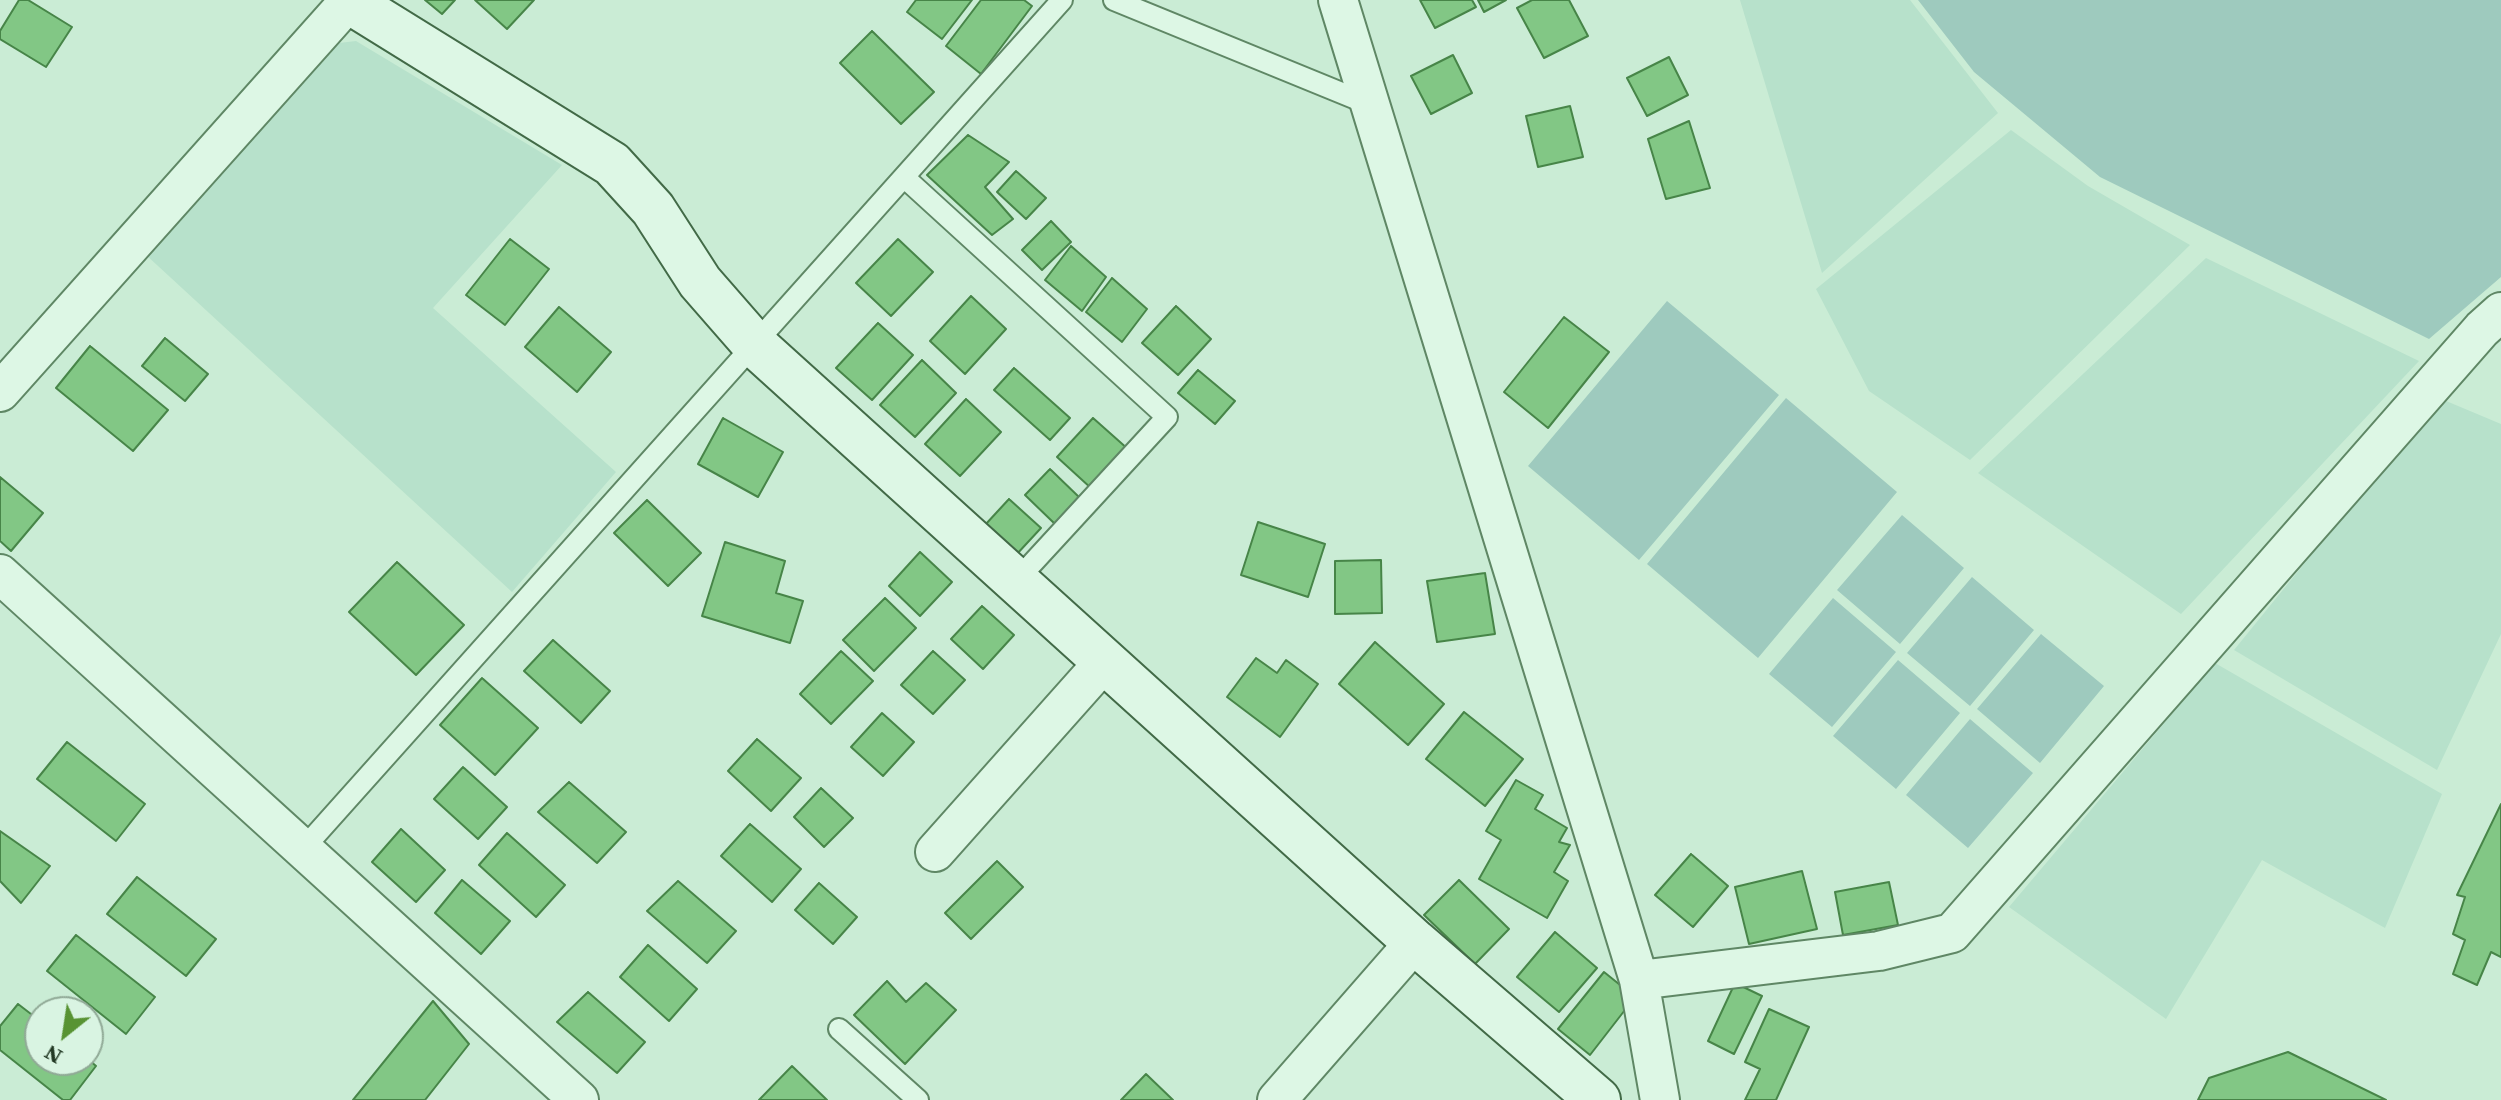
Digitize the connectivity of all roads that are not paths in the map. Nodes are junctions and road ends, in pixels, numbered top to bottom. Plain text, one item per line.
1 (349, 0) edge
2 (1062, 0) edge
3 (1114, 0) edge
4 (1338, 0) edge
5 (1371, 105) junction
6 (905, 178) junction
7 (2501, 312) edge
8 (755, 345) junction
9 (0, 392) edge
10 (0, 574) edge
11 (1016, 581) junction
12 (1105, 661) junction
13 (303, 849) junction
14 (935, 852) dead end
15 (1415, 942) junction
16 (1639, 980) junction
17 (839, 1029) dead end
18 (579, 1100) edge
19 (918, 1100) edge
20 (1277, 1100) edge
21 (1598, 1100) edge
22 (1660, 1100) edge

1 - 8 street
1 - 9 street
2 - 6 lane
3 - 5 lane
4 - 5 street
5 - 16 street
6 - 8 lane
6 - 11 lane
7 - 16 street
8 - 11 street
8 - 13 lane
10 - 13 street
11 - 12 street
12 - 14 street
12 - 15 street
13 - 18 street
15 - 20 street
15 - 21 street
16 - 22 street
17 - 19 lane

